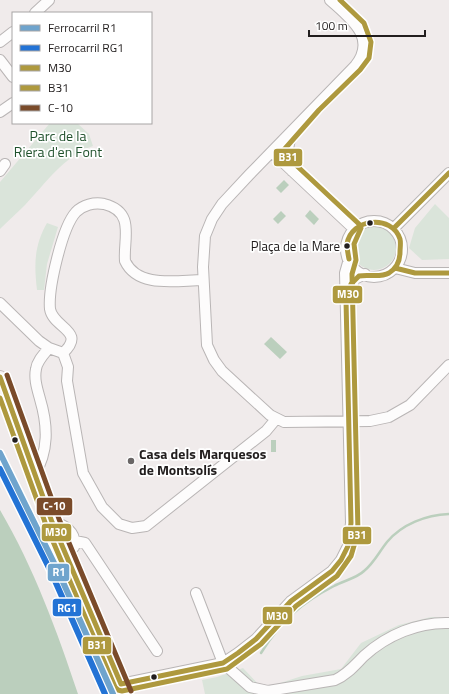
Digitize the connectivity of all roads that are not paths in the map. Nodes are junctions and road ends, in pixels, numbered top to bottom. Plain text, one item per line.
1 (49, 0) edge
2 (330, 0) edge
3 (36, 12) edge
4 (12, 33) edge
5 (0, 42) edge
6 (0, 60) edge
7 (12, 76) edge
8 (12, 104) edge
9 (0, 112) edge
10 (292, 130) junction
11 (272, 152) junction
12 (292, 171) junction
13 (449, 173) edge
14 (394, 228) junction
15 (354, 229) junction
16 (349, 259) junction
17 (395, 268) junction
18 (449, 273) edge
19 (365, 274) junction
20 (203, 280) junction
21 (346, 300) junction
22 (0, 303) edge
23 (48, 348) junction
24 (63, 353) junction
25 (449, 365) edge
26 (0, 378) edge
27 (276, 419) junction
28 (348, 421) junction
29 (34, 476) junction
30 (52, 522) junction
31 (75, 541) junction
32 (66, 553) junction
33 (196, 593) dead end
34 (449, 623) edge
35 (157, 651) dead end
36 (223, 663) junction
37 (123, 689) edge

1 - 3 street
2 - 10 street
4 - 5 street
6 - 7 street
8 - 9 street
10 - 11 street
10 - 12 street
11 - 12 street
11 - 20 street
12 - 15 street
13 - 14 street
14 - 15 street
14 - 17 street
15 - 16 street
16 - 19 street
16 - 21 street
17 - 18 street
17 - 19 street
19 - 21 street
20 - 24 street
20 - 27 street
21 - 28 street
22 - 23 street
23 - 24 street
23 - 29 street
24 - 27 street
25 - 28 street
26 - 29 main road
27 - 28 street
28 - 36 street
29 - 30 main road
30 - 31 street
30 - 32 main road
31 - 32 street
31 - 35 street
32 - 37 main road
33 - 36 street
34 - 36 street
36 - 37 street

